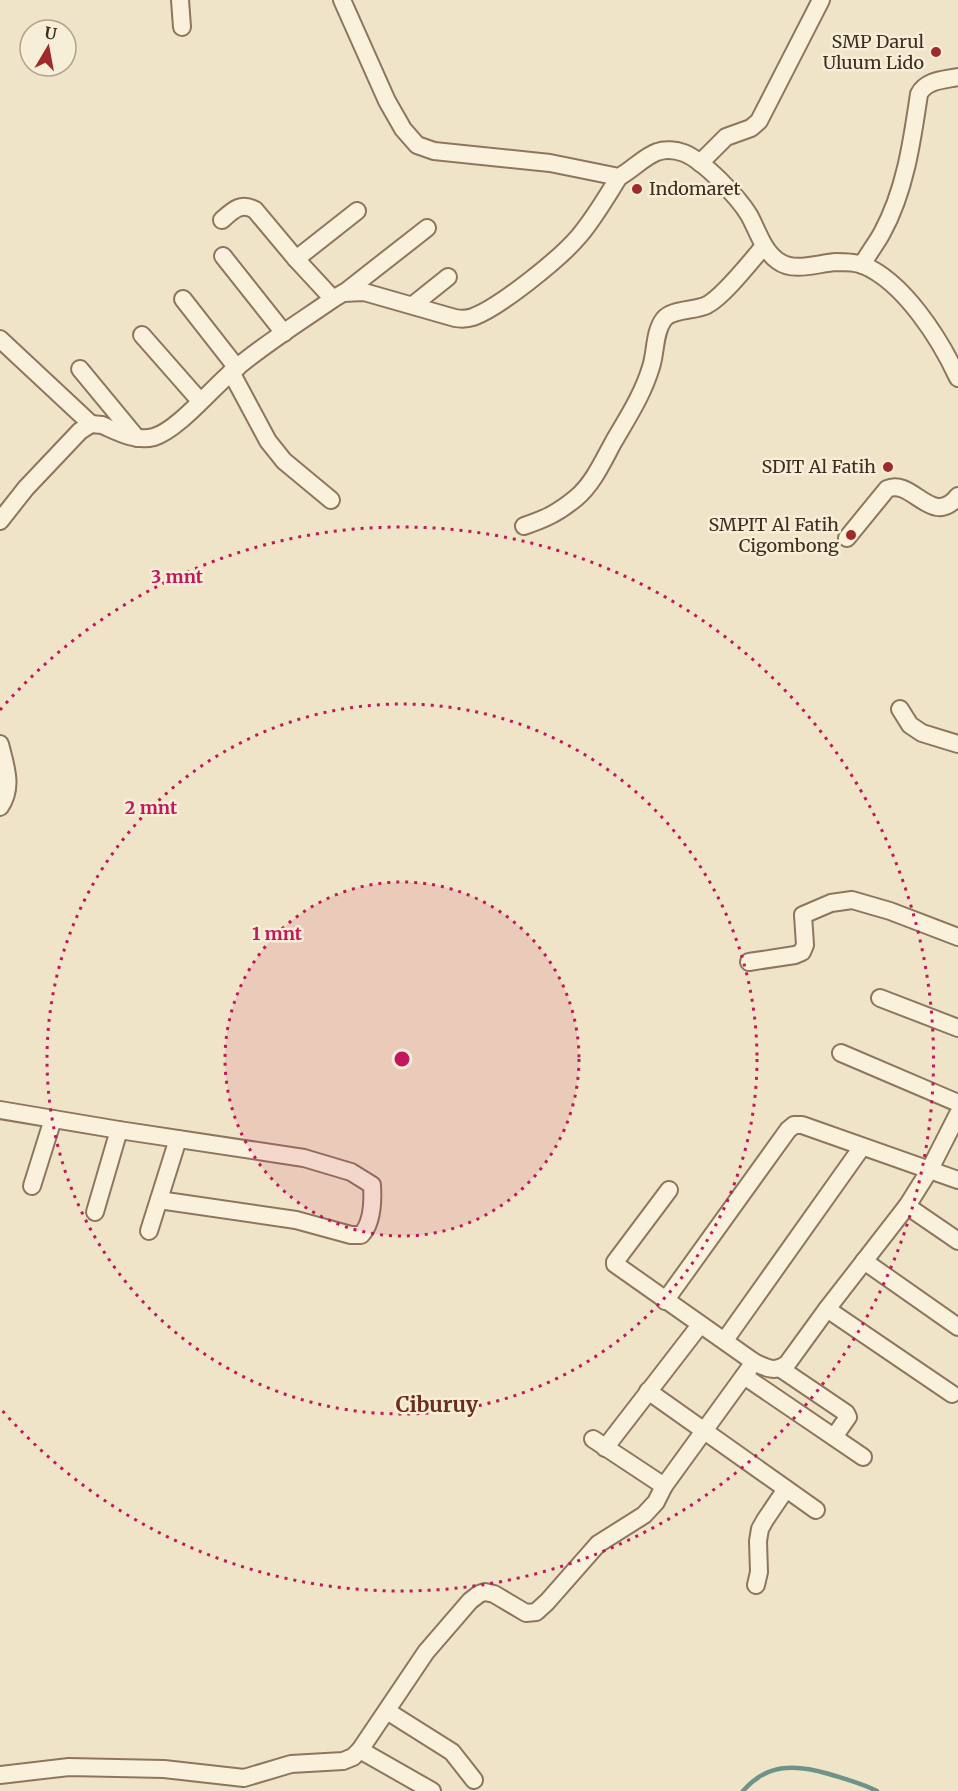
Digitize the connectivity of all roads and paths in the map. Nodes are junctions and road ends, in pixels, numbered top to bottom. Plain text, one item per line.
1 (180, 0) edge
2 (342, 0) edge
3 (821, 0) edge
4 (182, 27) dead end
5 (958, 77) edge
6 (700, 163) junction
7 (620, 177) junction
8 (357, 211) dead end
9 (222, 220) dead end
10 (427, 228) dead end
11 (764, 246) junction
12 (223, 256) dead end
13 (296, 259) junction
14 (862, 265) junction
15 (448, 277) dead end
16 (338, 296) junction
17 (183, 299) dead end
18 (413, 305) junction
19 (284, 333) junction
20 (142, 335) dead end
21 (0, 339) edge
22 (80, 369) dead end
23 (234, 370) junction
24 (958, 378) edge
25 (200, 401) junction
26 (91, 424) junction
27 (137, 438) junction
28 (958, 496) edge
29 (331, 500) dead end
30 (0, 521) edge
31 (524, 525) dead end
32 (847, 538) dead end
33 (900, 709) dead end
34 (0, 744) edge
35 (958, 744) edge
36 (0, 807) edge
37 (958, 937) edge
38 (749, 962) dead end
39 (880, 998) dead end
40 (958, 1028) edge
41 (841, 1053) dead end
42 (958, 1102) edge
43 (0, 1110) edge
44 (958, 1114) edge
45 (52, 1119) junction
46 (119, 1130) junction
47 (178, 1139) junction
48 (862, 1147) junction
49 (929, 1171) junction
50 (958, 1180) edge
51 (32, 1186) dead end
52 (669, 1190) dead end
53 (159, 1200) junction
54 (907, 1206) junction
55 (95, 1212) dead end
56 (149, 1231) dead end
57 (958, 1241) edge
58 (864, 1261) junction
59 (665, 1301) junction
60 (827, 1309) junction
61 (956, 1322) edge
62 (700, 1325) junction
63 (725, 1341) junction
64 (749, 1369) junction
65 (781, 1369) junction
66 (648, 1391) junction
67 (952, 1394) dead end
68 (704, 1431) junction
69 (834, 1437) junction
70 (863, 1457) dead end
71 (664, 1486) junction
72 (786, 1489) junction
73 (816, 1510) dead end
74 (756, 1585) dead end
75 (387, 1711) junction
76 (360, 1750) junction
77 (0, 1775) edge
78 (474, 1780) dead end
79 (432, 1791) edge

1 - 4 street
2 - 7 street
3 - 6 street
5 - 14 street
6 - 7 street
6 - 11 street
7 - 18 street
8 - 13 street
9 - 13 street
10 - 16 street
11 - 14 street
11 - 31 street
12 - 19 street
13 - 16 street
14 - 24 street
15 - 18 street
16 - 18 street
16 - 19 street
17 - 23 street
19 - 23 street
20 - 25 street
21 - 26 street
22 - 27 street
23 - 25 street
23 - 29 street
25 - 27 street
26 - 27 street
26 - 30 street
28 - 32 street
33 - 35 street
34 - 36 street
37 - 38 street
39 - 40 street
41 - 42 street
43 - 45 street
44 - 49 street
45 - 46 street
45 - 51 street
46 - 47 street
46 - 55 street
47 - 53 street
47 - 53 street
48 - 49 street
48 - 59 street
48 - 63 street
49 - 50 street
49 - 54 street
52 - 59 street
53 - 56 street
54 - 57 street
54 - 58 street
58 - 60 street
58 - 61 street
59 - 62 street
60 - 65 street
60 - 67 street
62 - 63 street
62 - 66 street
63 - 64 street
64 - 65 street
64 - 68 street
64 - 69 street
65 - 69 street
66 - 68 street
66 - 71 street
68 - 71 street
68 - 72 street
69 - 70 street
71 - 75 street
72 - 73 street
72 - 74 street
75 - 76 street
75 - 78 street
76 - 77 street
76 - 79 street

